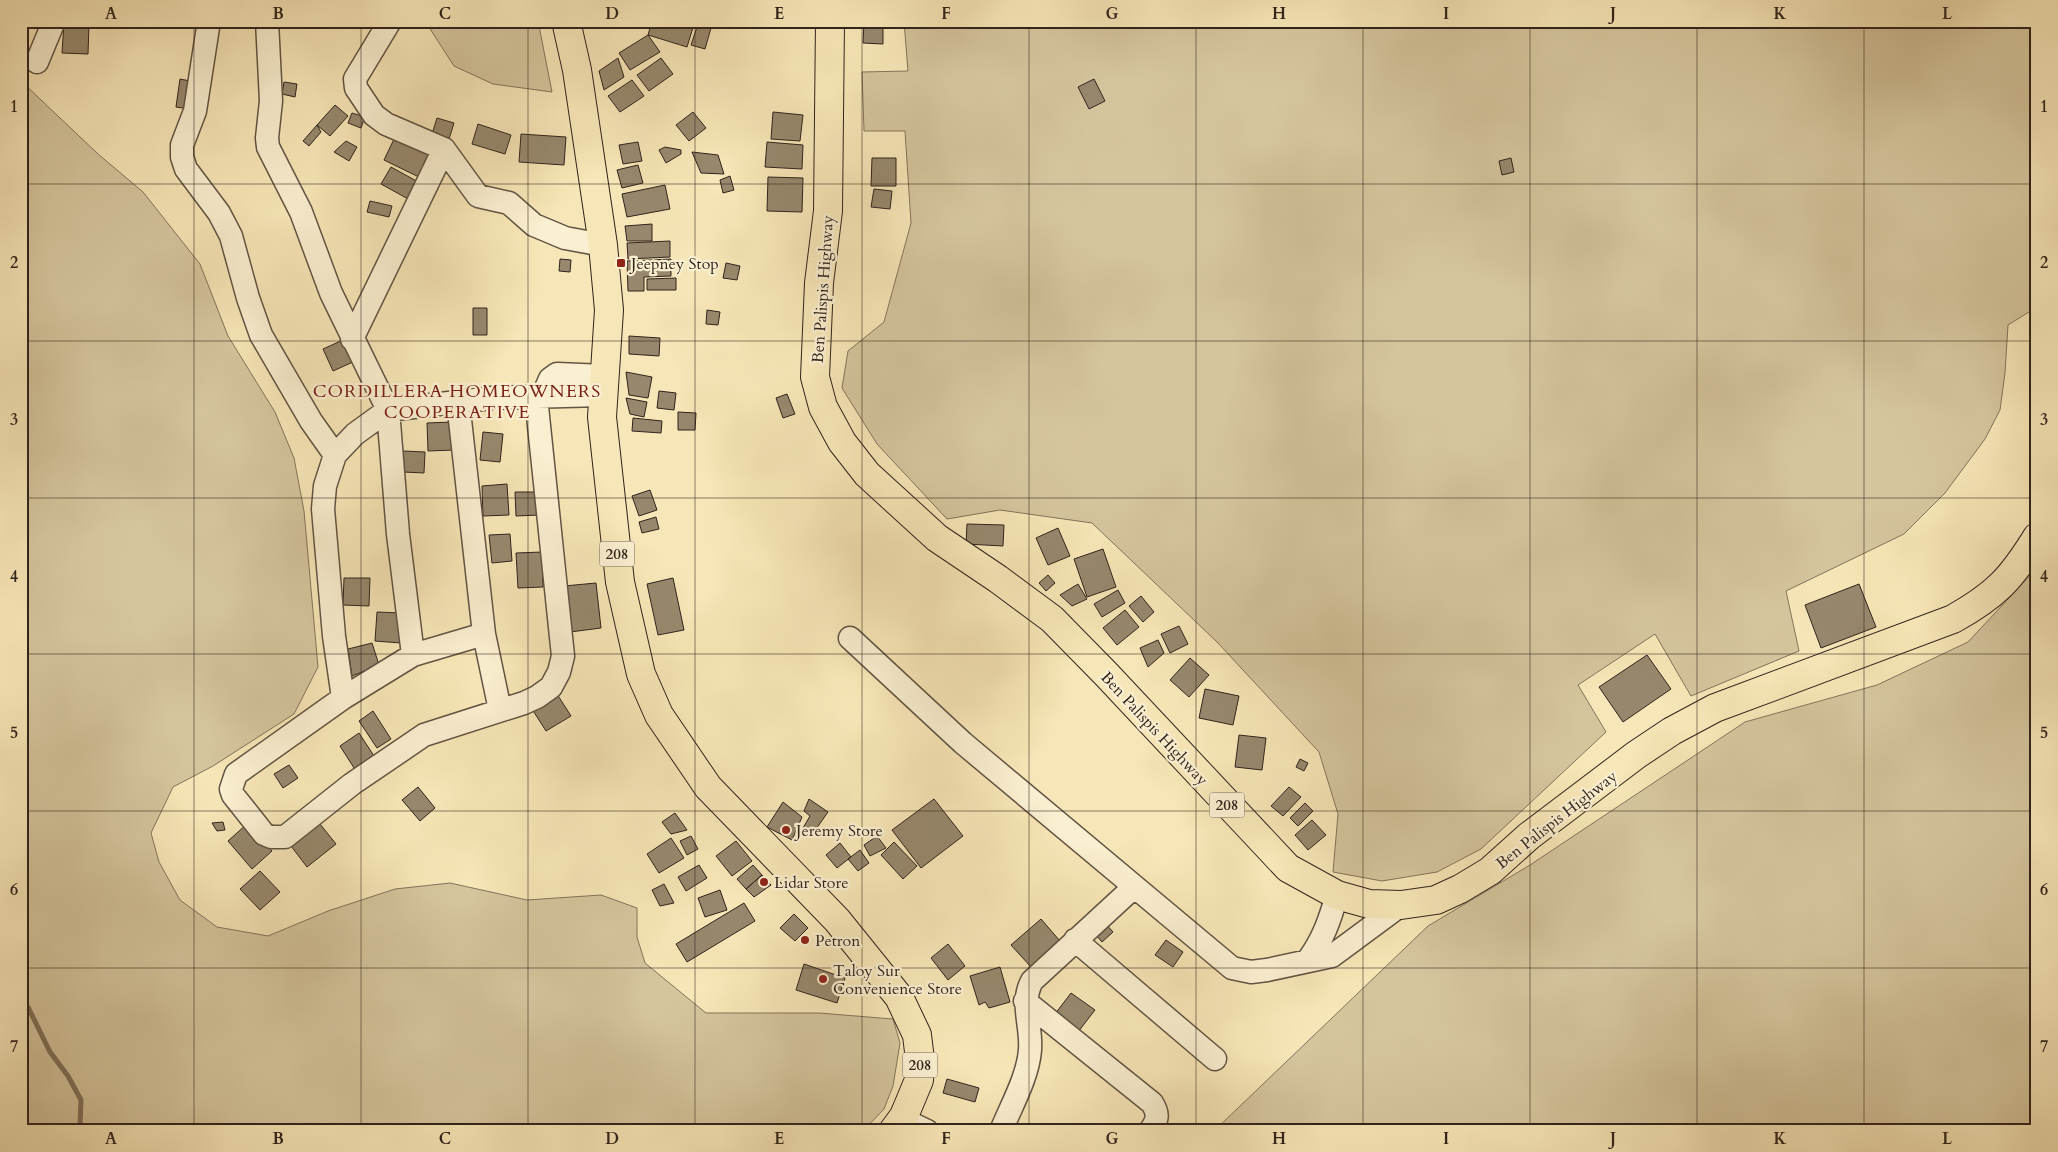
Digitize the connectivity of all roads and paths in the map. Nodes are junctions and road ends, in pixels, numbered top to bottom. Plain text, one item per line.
1 (54, 21) edge
2 (209, 21) edge
3 (267, 21) edge
4 (390, 21) edge
5 (566, 21) edge
6 (830, 21) edge
7 (37, 62) dead end
8 (444, 149) junction
9 (603, 245) junction
10 (352, 339) junction
11 (604, 386) junction
12 (539, 397) junction
13 (458, 402) junction
14 (388, 410) junction
15 (335, 455) junction
16 (2037, 537) edge
17 (484, 634) junction
18 (850, 638) dead end
19 (413, 655) junction
20 (343, 698) junction
21 (500, 710) junction
22 (1134, 887) junction
23 (1337, 895) junction
24 (1401, 906) junction
25 (1075, 940) junction
26 (1308, 960) junction
27 (1025, 1001) junction
28 (1215, 1059) dead end
29 (897, 1125) edge
30 (927, 1131) edge
31 (1001, 1131) edge
32 (1150, 1131) edge

1 - 7 street
2 - 15 street
3 - 10 street
4 - 8 street
5 - 9 main road, 208
6 - 23 main road, Ben Palispis Highway / 208
8 - 9 street
8 - 10 street
9 - 11 main road, 208
10 - 14 street
11 - 12 street
11 - 29 main road, 208
12 - 13 street
12 - 21 street
13 - 14 street
13 - 17 street
14 - 15 street
14 - 19 street
15 - 20 street
16 - 24 main road, Ben Palispis Highway / 208
17 - 19 street
17 - 21 street
18 - 22 street
19 - 20 street
20 - 21 street
22 - 25 street
22 - 26 street
23 - 24 main road, Ben Palispis Highway / 208
23 - 26 street
24 - 26 street
25 - 27 street
25 - 28 street
27 - 31 street
27 - 32 street
29 - 30 street

